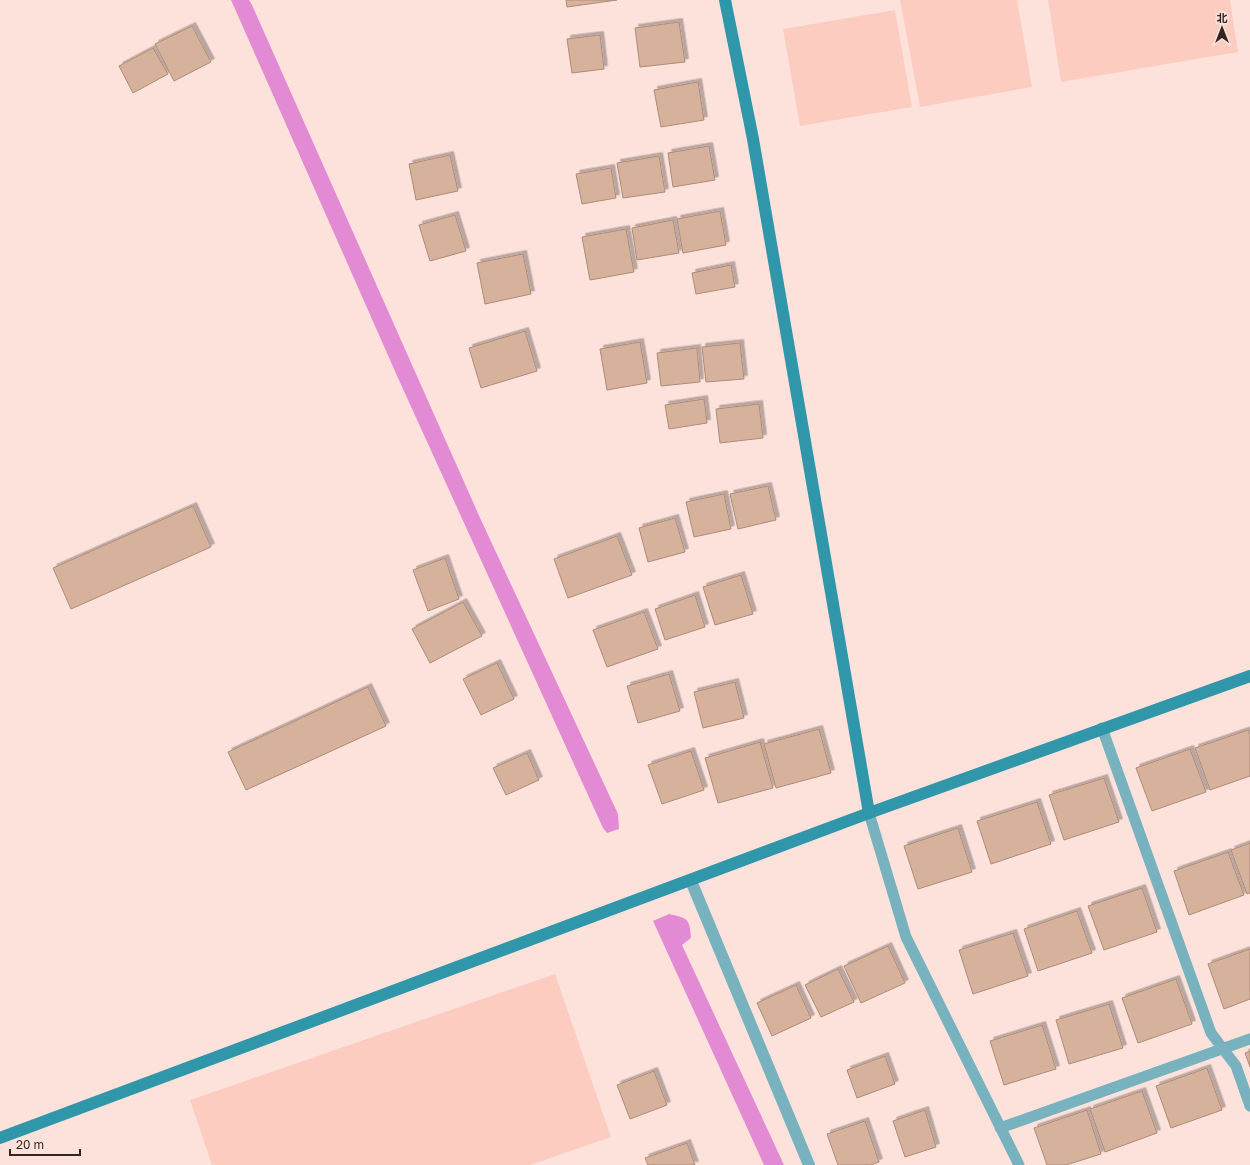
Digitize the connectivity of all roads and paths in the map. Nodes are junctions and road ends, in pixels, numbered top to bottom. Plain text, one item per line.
1 (725, 0) edge
2 (1250, 676) edge
3 (1102, 728) junction
4 (869, 813) junction
5 (691, 882) junction
6 (1250, 1039) edge
7 (1223, 1049) junction
8 (1250, 1106) edge
9 (1000, 1128) junction
10 (0, 1138) edge
11 (809, 1165) edge
12 (1019, 1165) edge

1 - 4 street
2 - 3 street
3 - 4 street
3 - 7 lane
4 - 5 street
4 - 9 lane
5 - 10 street
5 - 11 street
6 - 7 lane
7 - 8 lane
7 - 9 lane
9 - 12 lane

